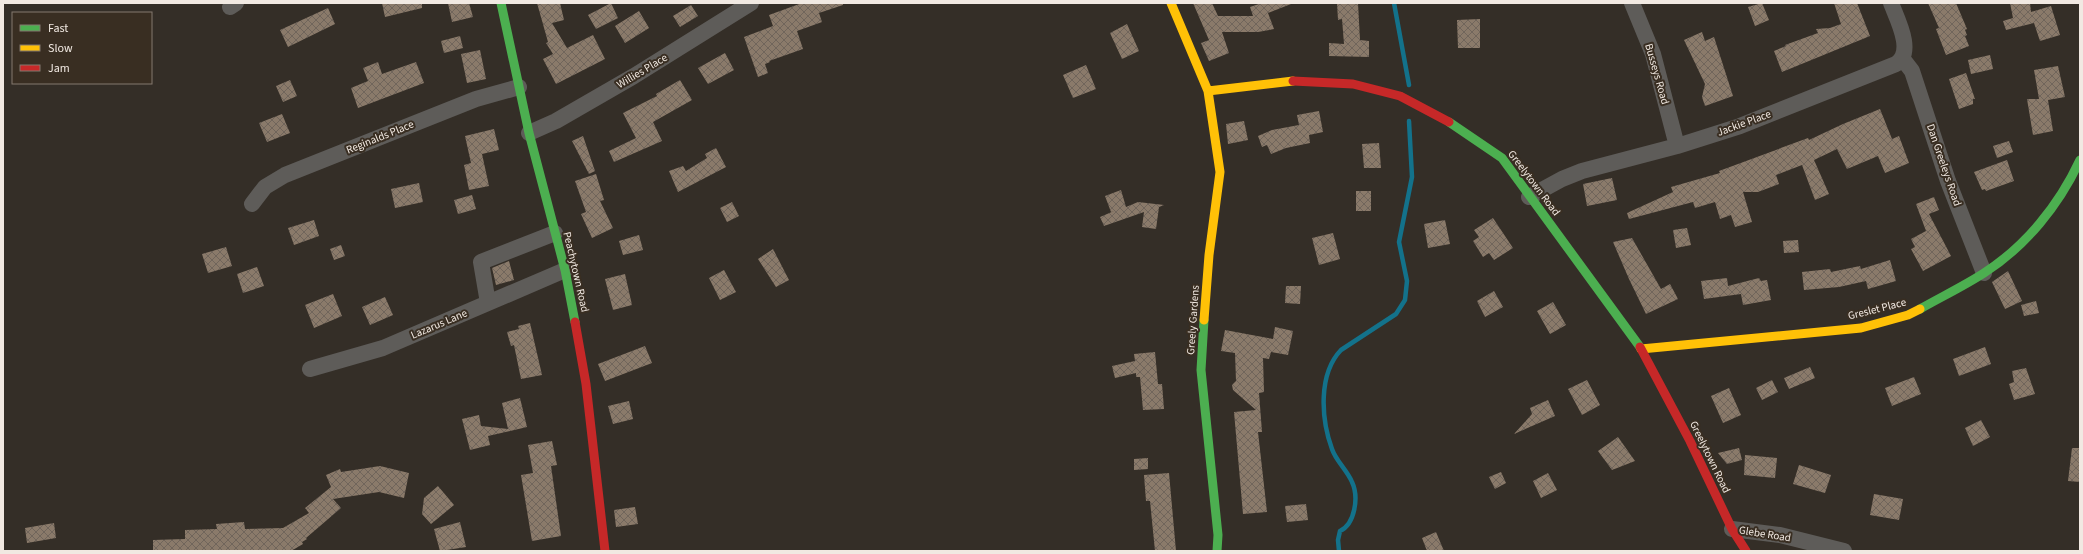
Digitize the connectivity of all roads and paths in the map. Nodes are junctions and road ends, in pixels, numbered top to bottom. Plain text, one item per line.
1 (501, 3) edge
2 (751, 3) edge
3 (1171, 3) edge
4 (1632, 3) edge
5 (1892, 3) edge
6 (1902, 58) junction
7 (518, 87) junction
8 (1208, 91) junction
9 (528, 133) junction
10 (1677, 146) junction
11 (2080, 160) edge
12 (1529, 197) junction
13 (252, 204) dead end
14 (555, 233) junction
15 (565, 270) junction
16 (1984, 273) junction
17 (488, 303) junction
18 (1641, 349) junction
19 (310, 369) dead end
20 (1732, 529) junction
21 (605, 551) edge
22 (1218, 551) edge
23 (1746, 551) edge
24 (1844, 551) edge

1 - 7 street, Peachytown Road
2 - 9 street, Willies Place
3 - 8 street
4 - 10 street, Busseys Road
5 - 6 street
6 - 10 street, Jackie Place
6 - 16 street, Dan Greeleys Road
7 - 9 street, Peachytown Road
7 - 13 street, Reginalds Place
8 - 12 street, Greelytown Road
8 - 22 street, Greely Gardens
9 - 14 street, Peachytown Road
10 - 12 street, Jackie Place
11 - 16 street, Greslet Place
12 - 18 street, Greelytown Road
14 - 15 street, Peachytown Road
14 - 17 street
15 - 17 street, Lazarus Lane
15 - 21 street, Peachytown Road
16 - 18 street, Greslet Place
17 - 19 street, Lazarus Lane
18 - 20 street, Greelytown Road
20 - 23 street, Greelytown Road
20 - 24 street, Glebe Road

